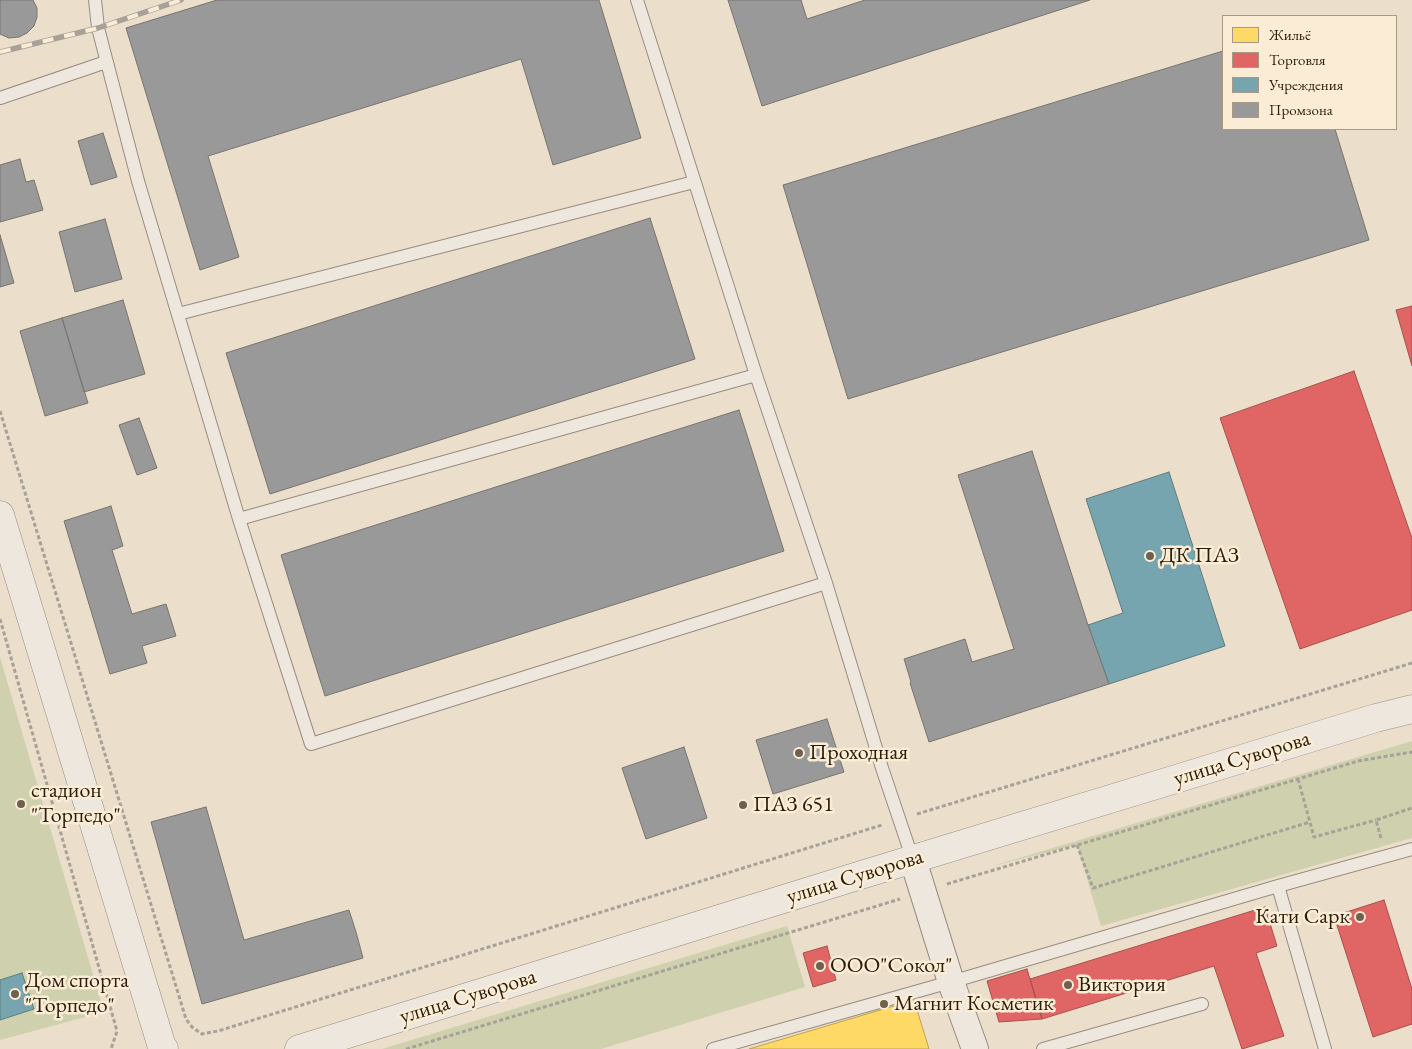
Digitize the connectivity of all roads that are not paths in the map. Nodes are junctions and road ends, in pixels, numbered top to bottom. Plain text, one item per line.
1 (95, 0) edge
2 (637, 0) edge
3 (106, 62) junction
4 (0, 98) edge
5 (694, 182) junction
6 (178, 314) junction
7 (756, 375) junction
8 (0, 515) edge
9 (239, 519) junction
10 (826, 583) junction
11 (1412, 709) edge
12 (1412, 848) edge
13 (913, 860) junction
14 (1278, 886) junction
15 (951, 982) junction
16 (1202, 1004) dead end
17 (163, 1048) edge
18 (299, 1049) edge
19 (713, 1049) edge
20 (975, 1049) edge
21 (1044, 1049) edge
22 (1325, 1049) edge

1 - 3 lane
2 - 5 lane
3 - 4 lane
3 - 6 lane
5 - 6 lane
5 - 7 lane
6 - 9 lane
7 - 9 lane
7 - 10 lane
8 - 17 street
9 - 10 lane
10 - 13 lane
11 - 13 street, улица Суворова
12 - 14 lane
13 - 15 street
13 - 18 street, улица Суворова
14 - 15 lane
14 - 22 lane
15 - 19 lane
15 - 20 street
16 - 21 lane

